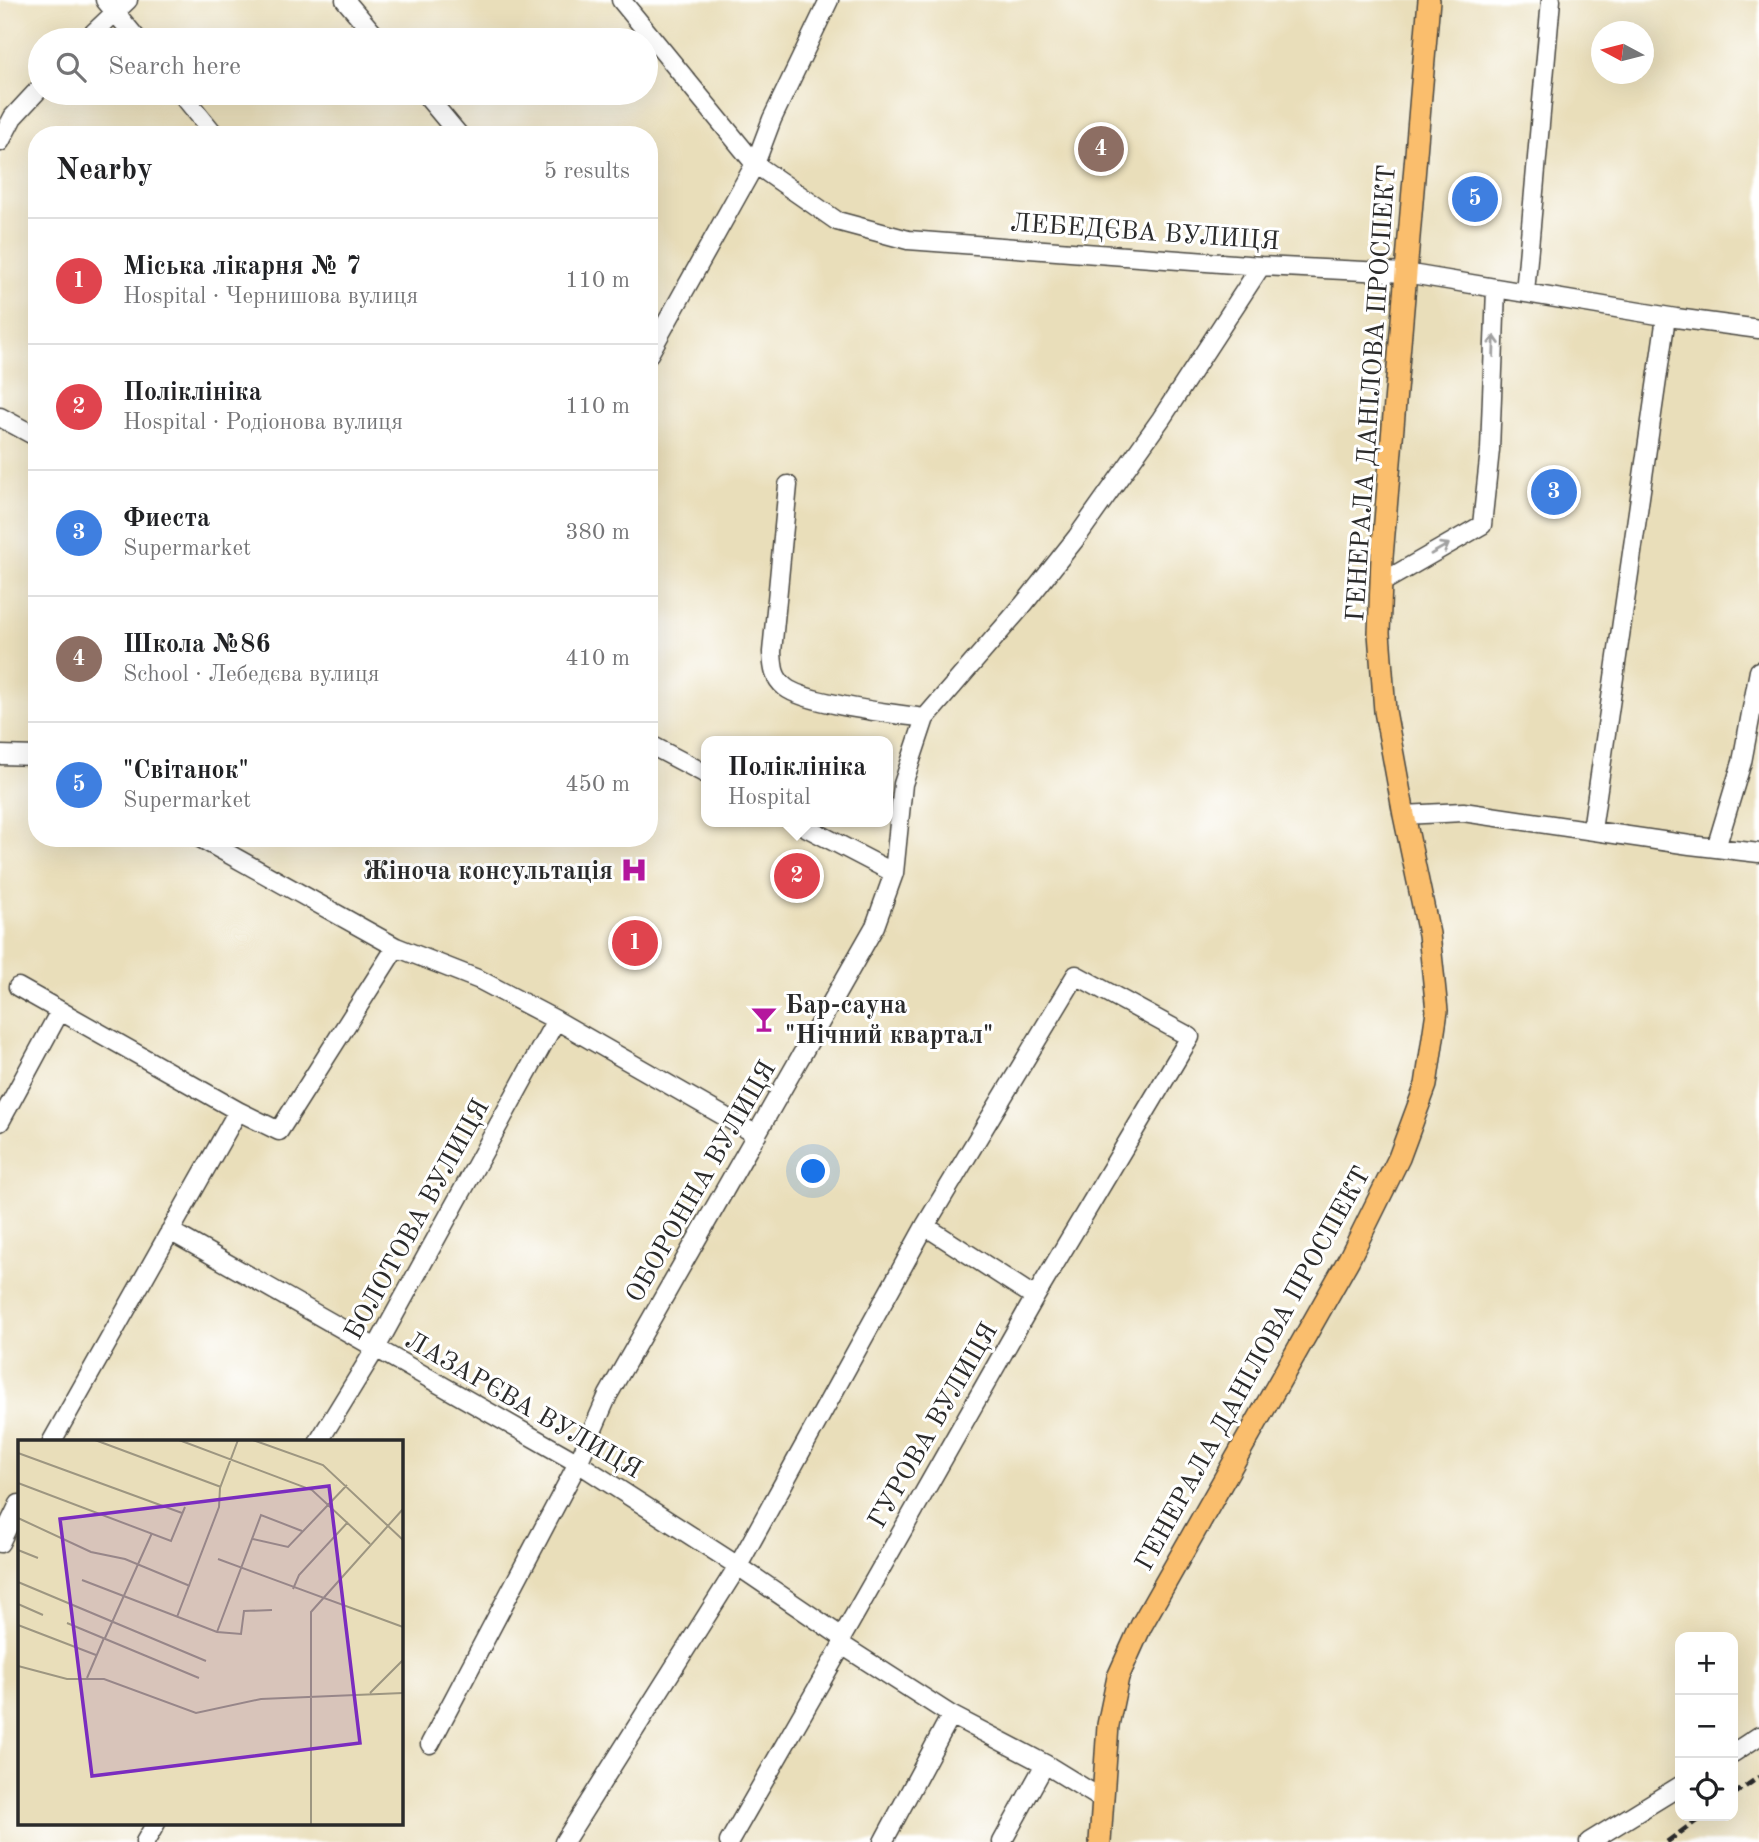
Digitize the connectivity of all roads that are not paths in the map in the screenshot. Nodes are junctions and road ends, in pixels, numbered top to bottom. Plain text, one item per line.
1 (345, 0) edge
2 (621, 0) edge
3 (830, 0) edge
4 (1429, 0) edge
5 (1551, 0) edge
6 (116, 4) edge
7 (96, 28) edge
8 (131, 28) edge
9 (369, 28) edge
10 (644, 28) edge
11 (658, 45) edge
12 (28, 101) edge
13 (191, 105) edge
14 (434, 105) edge
15 (208, 126) edge
16 (452, 126) edge
17 (0, 142) edge
18 (755, 163) junction
19 (1261, 266) junction
20 (1405, 273) junction
21 (1496, 289) junction
22 (1525, 293) junction
23 (1666, 317) junction
24 (658, 321) edge
25 (1759, 329) edge
26 (0, 417) edge
27 (28, 432) edge
28 (788, 485) dead end
29 (1381, 583) junction
30 (1759, 671) edge
31 (925, 718) junction
32 (658, 749) edge
33 (0, 755) edge
34 (28, 756) edge
35 (701, 771) edge
36 (1404, 815) junction
37 (806, 827) edge
38 (1592, 830) junction
39 (216, 847) edge
40 (1716, 848) junction
41 (1759, 853) edge
42 (894, 873) junction
43 (396, 947) junction
44 (18, 988) dead end
45 (60, 1011) junction
46 (556, 1020) junction
47 (238, 1111) junction
48 (0, 1122) edge
49 (757, 1135) junction
50 (925, 1226) junction
51 (170, 1231) junction
52 (1035, 1297) junction
53 (376, 1348) junction
54 (53, 1440) edge
55 (319, 1440) edge
56 (578, 1463) junction
57 (18, 1506) edge
58 (0, 1543) edge
59 (738, 1566) junction
60 (842, 1641) junction
61 (951, 1715) junction
62 (1759, 1736) edge
63 (430, 1744) dead end
64 (1738, 1750) edge
65 (1045, 1764) junction
66 (1675, 1789) edge
67 (1102, 1799) junction
68 (155, 1825) edge
69 (145, 1842) edge
70 (564, 1842) edge
71 (729, 1842) edge
72 (883, 1842) edge
73 (1002, 1842) edge
74 (1100, 1842) edge
75 (1589, 1842) edge

1 - 9 street
2 - 10 street, ЛЕБЕДЄВА ВУЛИЦЯ
3 - 18 street
4 - 20 main road, ГЕНЕРАЛА ДАНІЛОВА ПРОСПЕКТ
5 - 22 street
6 - 7 street
6 - 8 street
11 - 18 street, ЛЕБЕДЄВА ВУЛИЦЯ
12 - 17 street
13 - 15 street
14 - 16 street
18 - 19 street, ЛЕБЕДЄВА ВУЛИЦЯ
18 - 24 street
19 - 20 street, ЛЕБЕДЄВА ВУЛИЦЯ
19 - 31 street
20 - 21 street, ЛЕБЕДЄВА ВУЛИЦЯ
20 - 29 main road, ГЕНЕРАЛА ДАНІЛОВА ПРОСПЕКТ
21 - 22 street, ЛЕБЕДЄВА ВУЛИЦЯ
29 -> 21 street
22 - 23 street, ЛЕБЕДЄВА ВУЛИЦЯ
23 - 25 street, ЛЕБЕДЄВА ВУЛИЦЯ
23 - 38 street
26 - 27 street
28 - 31 street
29 - 36 main road, ГЕНЕРАЛА ДАНІЛОВА ПРОСПЕКТ
30 - 40 street
31 - 42 street, ОБОРОННА ВУЛИЦЯ
32 - 35 street
33 - 34 street
36 - 38 street
36 - 67 main road, ГЕНЕРАЛА ДАНІЛОВА ПРОСПЕКТ
37 - 42 street
38 - 40 street
39 - 43 street
40 - 41 street
42 - 49 street, ОБОРОННА ВУЛИЦЯ
43 - 46 street
43 - 47 street
44 - 45 street
45 - 47 street
45 - 48 street
46 - 49 street
46 - 53 street, БОЛОТОВА ВУЛИЦЯ
47 - 51 street
49 - 56 street, ОБОРОННА ВУЛИЦЯ
50 - 52 street
50 - 52 street, ГУРОВА ВУЛИЦЯ
50 - 59 street
51 - 53 street, ЛАЗАРЄВА ВУЛИЦЯ
51 - 54 street
52 - 60 street, ГУРОВА ВУЛИЦЯ
53 - 55 street, БОЛОТОВА ВУЛИЦЯ
53 - 56 street, ЛАЗАРЄВА ВУЛИЦЯ
56 - 59 street, ЛАЗАРЄВА ВУЛИЦЯ
56 - 63 street, ОБОРОННА ВУЛИЦЯ
57 - 58 street
59 - 60 street, ЛАЗАРЄВА ВУЛИЦЯ
59 - 70 street
60 - 61 street, ЛАЗАРЄВА ВУЛИЦЯ
60 - 71 street, ГУРОВА ВУЛИЦЯ
61 - 65 street, ЛАЗАРЄВА ВУЛИЦЯ
61 - 72 street
62 - 64 street
65 - 67 street, ЛАЗАРЄВА ВУЛИЦЯ
65 - 73 street
66 - 75 street
67 - 74 main road, ГЕНЕРАЛА ДАНІЛОВА ПРОСПЕКТ
68 - 69 street

